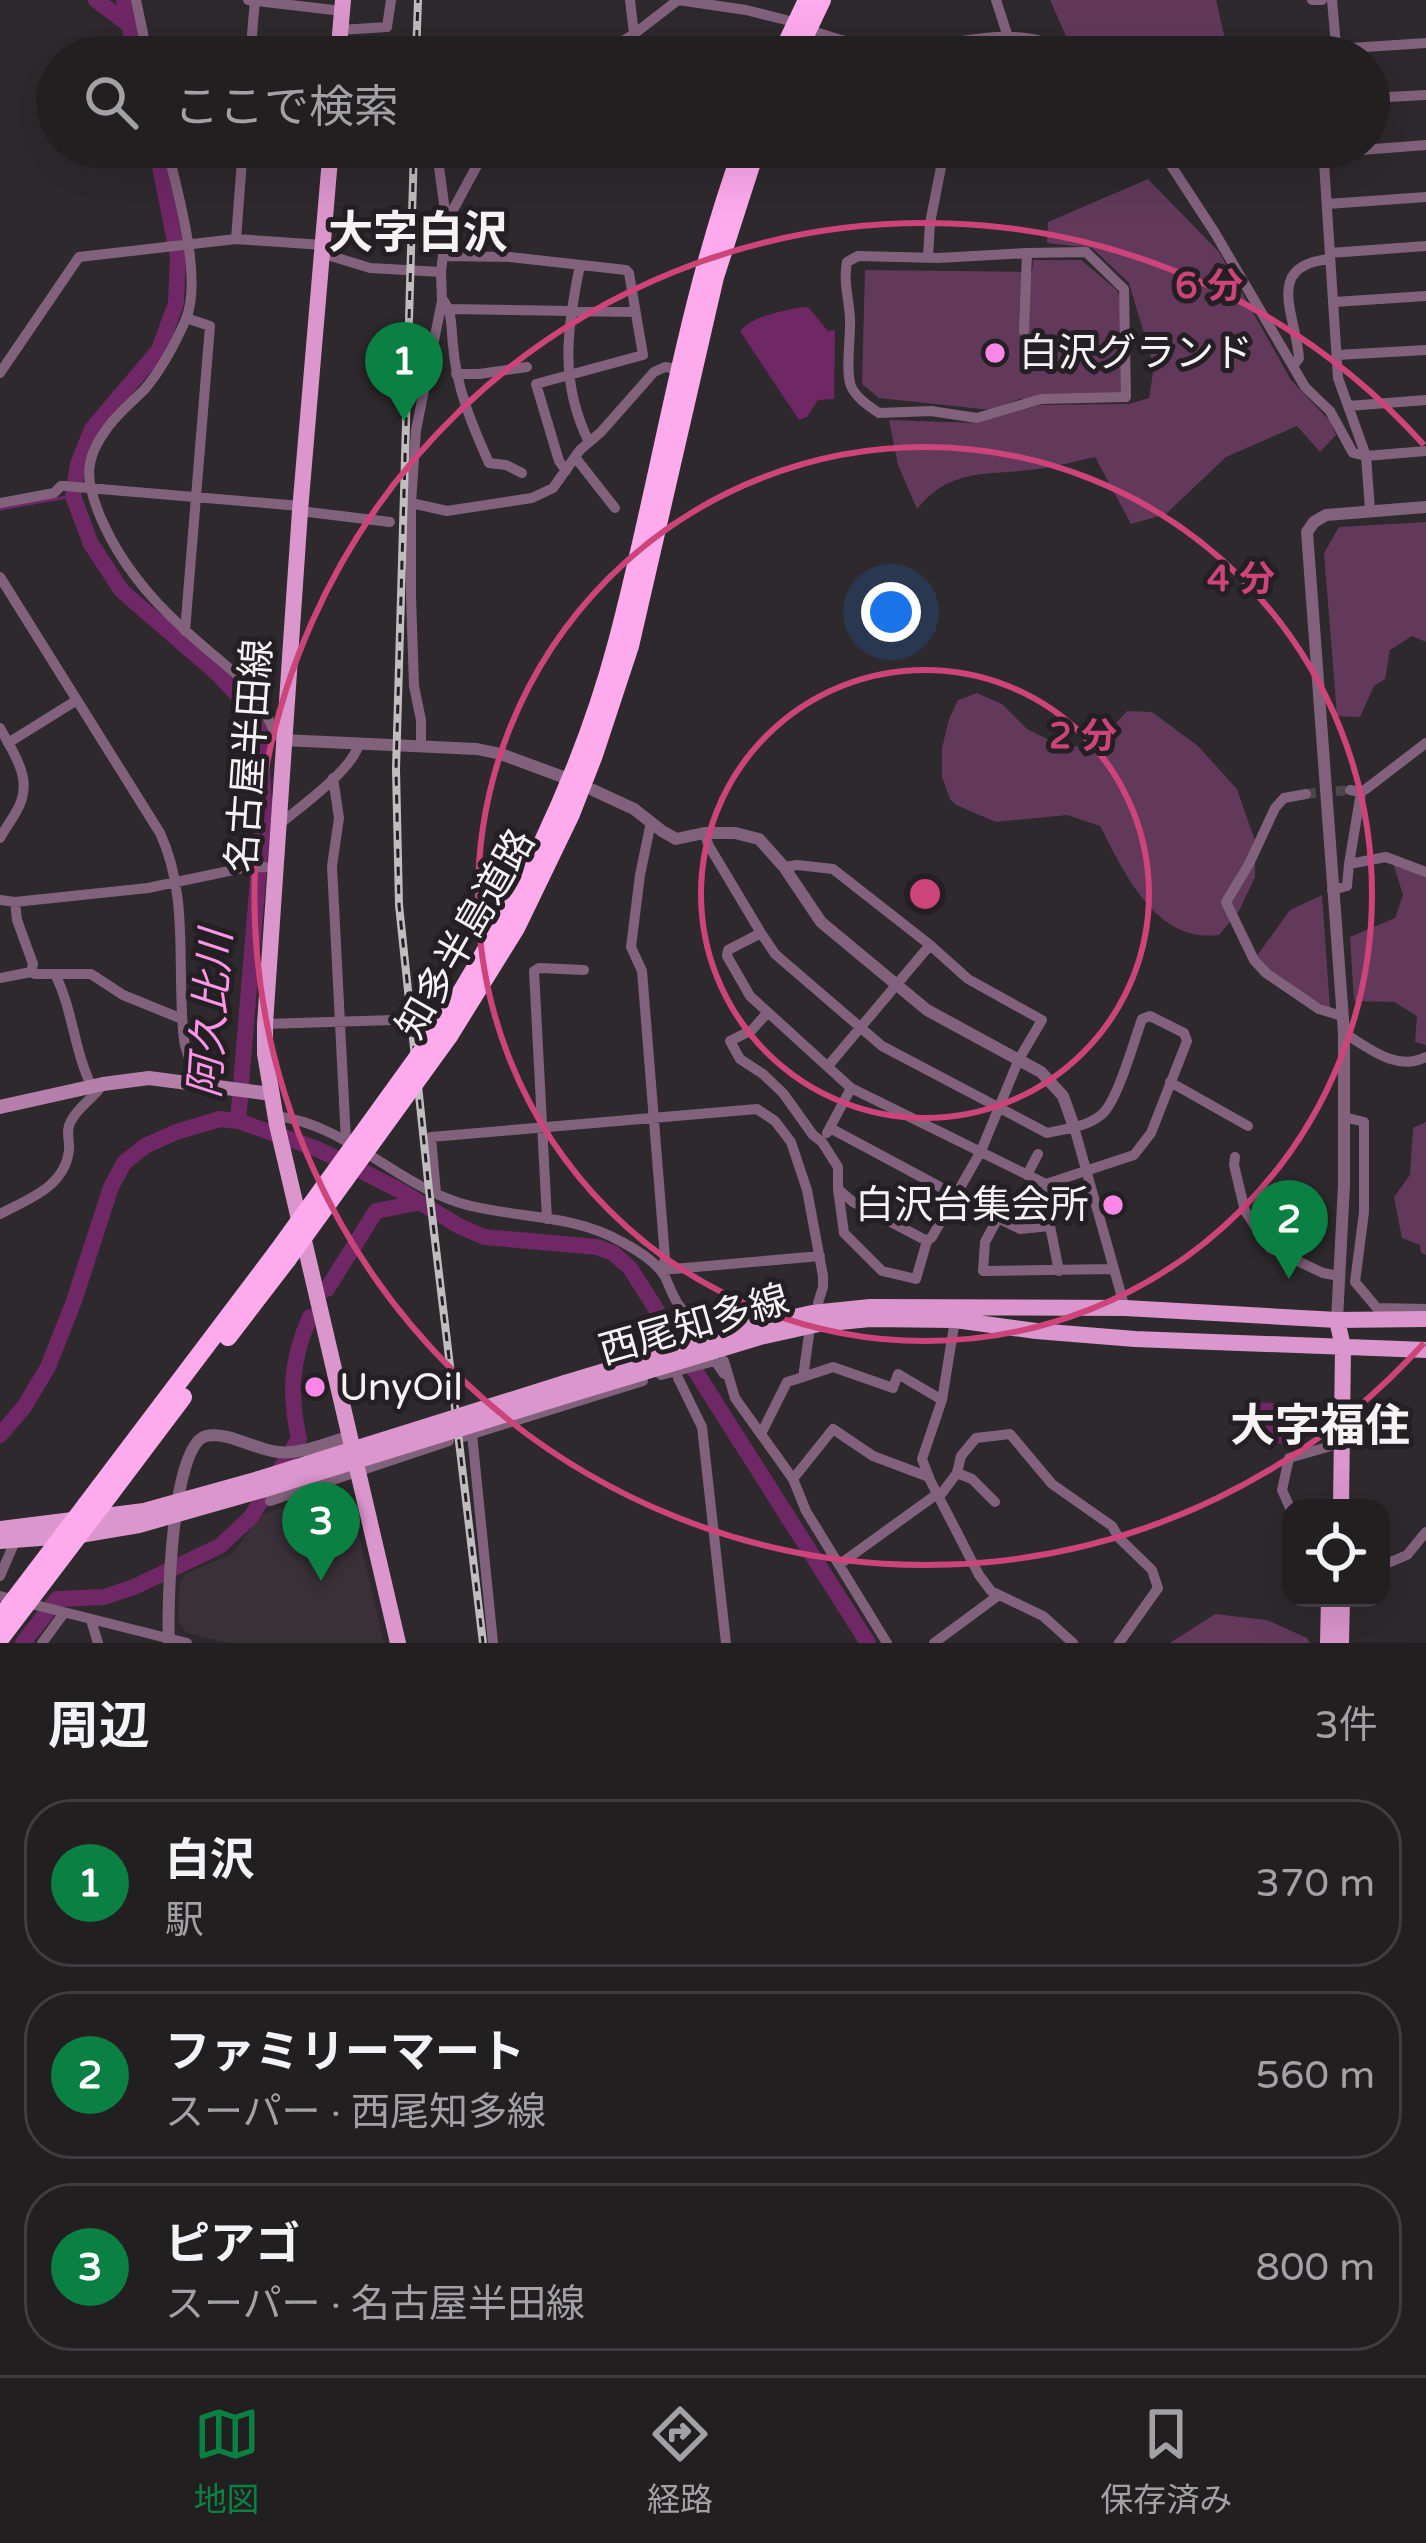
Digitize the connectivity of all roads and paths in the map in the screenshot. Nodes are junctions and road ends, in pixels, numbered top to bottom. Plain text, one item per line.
1 (136, 0) edge
2 (252, 0) edge
3 (391, 0) edge
4 (629, 0) edge
5 (678, 0) edge
6 (807, 0) edge
7 (822, 0) edge
8 (996, 0) edge
9 (1312, 0) edge
10 (1322, 0) edge
11 (1332, 0) edge
12 (342, 14) edge
13 (786, 20) dead end
14 (819, 33) dead end
15 (634, 34) junction
16 (144, 36) edge
17 (251, 36) edge
18 (631, 36) edge
19 (790, 36) edge
20 (805, 36) edge
21 (828, 36) edge
22 (1008, 36) edge
23 (1335, 36) edge
24 (1426, 43) edge
25 (1390, 47) edge
26 (1426, 94) edge
27 (1390, 97) edge
28 (1426, 145) edge
29 (1390, 147) edge
30 (172, 168) edge
31 (241, 168) edge
32 (329, 168) edge
33 (439, 168) edge
34 (476, 168) edge
35 (736, 168) edge
36 (749, 168) edge
37 (941, 168) edge
38 (1173, 168) edge
39 (1324, 168) edge
40 (1426, 197) edge
41 (1327, 204) junction
42 (447, 221) junction
43 (236, 239) junction
44 (189, 245) junction
45 (1426, 246) edge
46 (322, 249) junction
47 (1027, 253) junction
48 (443, 256) junction
49 (1330, 256) junction
50 (928, 257) junction
51 (580, 265) junction
52 (441, 272) junction
53 (1426, 296) edge
54 (1334, 302) junction
55 (446, 304) junction
56 (571, 312) junction
57 (635, 312) junction
58 (186, 318) junction
59 (1024, 331) dead end
60 (1426, 350) edge
61 (1336, 355) junction
62 (1293, 366) junction
63 (527, 368) dead end
64 (672, 368) dead end
65 (0, 374) edge
66 (456, 374) junction
67 (567, 374) junction
68 (1426, 400) edge
69 (1348, 406) junction
70 (589, 442) junction
71 (1426, 451) edge
72 (1366, 456) junction
73 (575, 457) junction
74 (566, 471) junction
75 (522, 473) dead end
76 (89, 488) junction
77 (196, 497) junction
78 (0, 503) edge
79 (410, 503) junction
80 (1426, 507) edge
81 (300, 508) junction
82 (615, 508) dead end
83 (1370, 510) junction
84 (390, 522) dead end
85 (0, 577) edge
86 (185, 632) junction
87 (77, 700) junction
88 (0, 728) edge
89 (284, 740) junction
90 (8, 743) junction
91 (359, 743) junction
92 (1426, 743) edge
93 (421, 746) junction
94 (562, 777) dead end
95 (333, 778) junction
96 (593, 790) dead end
97 (1306, 794) tunnel mouth
98 (651, 822) junction
99 (280, 824) junction
100 (704, 833) junction
101 (0, 838) edge
102 (1349, 864) junction
103 (266, 867) junction
104 (784, 867) junction
105 (1426, 872) edge
106 (177, 883) junction
107 (1332, 890) junction
108 (0, 900) edge
109 (15, 902) junction
110 (761, 933) junction
111 (930, 945) junction
112 (584, 970) dead end
113 (32, 972) junction
114 (55, 974) junction
115 (0, 978) edge
116 (896, 987) junction
117 (768, 1012) junction
118 (1342, 1016) junction
119 (182, 1019) junction
120 (394, 1020) dead end
121 (340, 1022) junction
122 (265, 1024) junction
123 (861, 1028) junction
124 (444, 1033) junction
125 (1344, 1034) junction
126 (1426, 1057) edge
127 (1019, 1059) junction
128 (828, 1066) junction
129 (1170, 1082) junction
130 (200, 1084) junction
131 (98, 1085) junction
132 (851, 1088) junction
133 (271, 1094) junction
134 (0, 1107) edge
135 (1000, 1108) junction
136 (1344, 1117) junction
137 (652, 1119) junction
138 (276, 1121) junction
139 (1248, 1126) dead end
140 (1074, 1127) junction
141 (830, 1128) junction
142 (542, 1129) junction
143 (346, 1141) junction
144 (822, 1142) junction
145 (981, 1151) junction
146 (1038, 1154) dead end
147 (1235, 1157) dead end
148 (1086, 1173) junction
149 (1027, 1175) junction
150 (1046, 1184) junction
151 (838, 1190) junction
152 (436, 1193) junction
153 (955, 1196) junction
154 (0, 1214) edge
155 (998, 1218) junction
156 (547, 1219) junction
157 (1050, 1226) junction
158 (926, 1241) junction
159 (820, 1256) junction
160 (1113, 1269) junction
161 (662, 1270) junction
162 (1060, 1271) junction
163 (1339, 1276) junction
164 (818, 1303) dead end
165 (1125, 1308) junction
166 (1426, 1309) edge
167 (1426, 1319) edge
168 (1337, 1320) junction
169 (956, 1321) junction
170 (809, 1335) dead end
171 (701, 1344) junction
172 (1339, 1348) junction
173 (1426, 1350) edge
174 (724, 1361) dead end
175 (678, 1374) junction
176 (803, 1377) junction
177 (735, 1398) junction
178 (942, 1400) junction
179 (761, 1434) junction
180 (351, 1436) junction
181 (448, 1442) dead end
182 (1331, 1446) junction
183 (359, 1471) junction
184 (957, 1473) junction
185 (928, 1477) junction
186 (794, 1479) junction
187 (264, 1490) junction
188 (938, 1496) junction
189 (1286, 1499) edge
190 (1330, 1499) edge
191 (1341, 1499) edge
192 (995, 1502) dead end
193 (93, 1505) junction
194 (177, 1509) junction
195 (1426, 1532) edge
196 (5, 1536) edge
197 (1390, 1562) edge
198 (840, 1564) junction
199 (0, 1576) edge
200 (999, 1595) junction
201 (0, 1596) edge
202 (1329, 1607) edge
203 (1342, 1607) edge
204 (55, 1611) junction
205 (0, 1618) edge
206 (91, 1620) junction
207 (0, 1639) edge
208 (168, 1640) edge
209 (42, 1643) edge
210 (98, 1643) edge
211 (187, 1643) edge
212 (398, 1643) edge
213 (493, 1643) edge
214 (726, 1643) edge
215 (887, 1643) edge
216 (934, 1643) edge
217 (1073, 1643) edge
218 (1119, 1643) edge
219 (1328, 1643) edge
220 (1341, 1643) edge

1 - 16 street
2 - 12 street
2 - 17 street
3 - 12 street
4 - 15 street
5 - 13 street
5 - 15 street
6 - 19 highway
7 - 20 highway
8 - 22 street
9 - 10 street
11 - 23 street
14 - 21 street
15 - 18 street
24 - 25 street
26 - 27 street
28 - 29 street
30 - 44 street
31 - 43 street
32 - 46 main road, 名古屋半田線
33 - 42 street
34 - 42 street
35 - 124 highway, 知多半島道路
36 - 124 highway, 知多半島道路
37 - 50 street
38 - 62 street
39 - 41 street
40 - 41 street
41 - 49 street
42 - 48 street
43 - 44 street
43 - 46 street
44 - 58 street
44 - 65 street
45 - 49 street
46 - 52 street
46 - 81 main road, 名古屋半田線
47 - 50 street
47 - 50 street
47 - 59 street
48 - 51 street
48 - 52 street
49 - 54 street
49 - 62 street
51 - 56 street
51 - 57 street
52 - 55 street
53 - 54 street
54 - 61 street
55 - 56 street
55 - 66 street
55 - 79 street
56 - 57 street
56 - 67 street
57 - 67 street
58 - 76 street
58 - 77 street
60 - 61 street
61 - 69 street
62 - 72 street
63 - 66 street
64 - 70 street
66 - 75 street
67 - 70 street
67 - 74 street
68 - 69 street
69 - 72 street
70 - 73 street
71 - 72 street
72 - 83 street
73 - 74 street
73 - 82 street
74 - 79 street
76 - 77 street
76 - 78 street
76 - 86 street
77 - 81 street
77 - 86 street
79 - 93 street
80 - 83 street
81 - 84 street
81 - 89 main road, 名古屋半田線
83 - 107 street
85 - 87 street
86 - 89 street
87 - 90 street
87 - 106 street
88 - 90 street
89 - 91 street
89 - 99 main road, 名古屋半田線
90 - 101 street
91 - 93 street
91 - 95 street
92 - 102 street
93 - 94 street
95 - 99 street
95 - 121 street
96 - 98 street
97 - 118 street
98 - 100 street
98 - 137 street
99 - 103 main road, 名古屋半田線
100 - 104 street
100 - 110 street
102 - 105 street
102 - 107 street
103 - 106 street
103 - 122 main road, 名古屋半田線
104 - 111 street
104 - 116 street
106 - 109 street
106 - 119 street
107 - 118 street
108 - 109 street
109 - 113 street
110 - 117 street
110 - 123 street
111 - 116 street
111 - 127 street
112 - 142 street
113 - 114 street
113 - 115 street
114 - 119 street
114 - 131 street
116 - 123 street
116 - 127 street
117 - 128 street
117 - 144 street
118 - 125 street
119 - 130 street
120 - 121 street
121 - 122 street
121 - 143 street
122 - 133 main road, 名古屋半田線
123 - 128 street
123 - 135 street
124 - 193 highway, 知多半島道路, bridge
125 - 126 street
125 - 136 street
127 - 135 street
127 - 140 street
128 - 132 street
129 - 139 street
129 - 140 street
129 - 148 street
130 - 131 main road
130 - 133 main road
131 - 134 main road
131 - 154 street
132 - 141 street
132 - 145 street
133 - 138 main road, 名古屋半田線
135 - 140 street
135 - 145 street
136 - 163 street
136 - 166 street
137 - 142 street
137 - 159 street
137 - 161 street
138 - 143 street
138 - 180 main road, 名古屋半田線
140 - 148 street
141 - 144 street
141 - 153 street
142 - 152 street
142 - 156 street
143 - 152 street
144 - 151 street
145 - 149 street
145 - 153 street
146 - 149 street
147 - 163 street
148 - 150 street
148 - 160 street
149 - 150 street
150 - 157 street
151 - 158 street
151 - 158 street
152 - 156 street
153 - 155 street
153 - 158 street
155 - 157 street
155 - 162 street
156 - 161 street
157 - 162 street
159 - 161 street
159 - 164 street
160 - 162 street
160 - 165 street
161 - 171 street
163 - 168 street
165 - 168 main road, 西尾知多線
165 - 171 main road, 西尾知多線
167 - 168 main road, 西尾知多線
168 - 172 main road
169 - 171 main road, 西尾知多線
169 - 172 main road, 西尾知多線
169 - 178 street
170 - 176 street
171 - 175 street
171 - 177 street
171 - 187 main road, 西尾知多線, bridge
172 - 173 main road, 西尾知多線
172 - 182 main road
172 - 191 main road
174 - 177 street
175 - 213 street
175 - 214 street
176 - 178 street
176 - 179 street
177 - 179 street
178 - 185 street
179 - 186 street
180 - 183 main road, 名古屋半田線
180 - 194 street
181 - 183 street
182 - 189 street
182 - 190 main road
183 - 187 street
183 - 212 main road, 名古屋半田線
184 - 188 street
184 - 192 street
184 - 218 street
185 - 186 street
185 - 188 street
186 - 198 street
187 - 194 main road, 西尾知多線
188 - 198 street
188 - 200 street
193 - 205 highway, 知多半島道路, bridge
193 - 207 highway, 知多半島道路, bridge
194 - 196 main road, 西尾知多線
194 - 208 street
195 - 197 street
196 - 199 street
198 - 215 street
200 - 216 street
200 - 217 street
201 - 204 street
202 - 219 main road
203 - 220 main road
204 - 206 street
204 - 209 street
206 - 208 street
206 - 210 street
208 - 211 street

